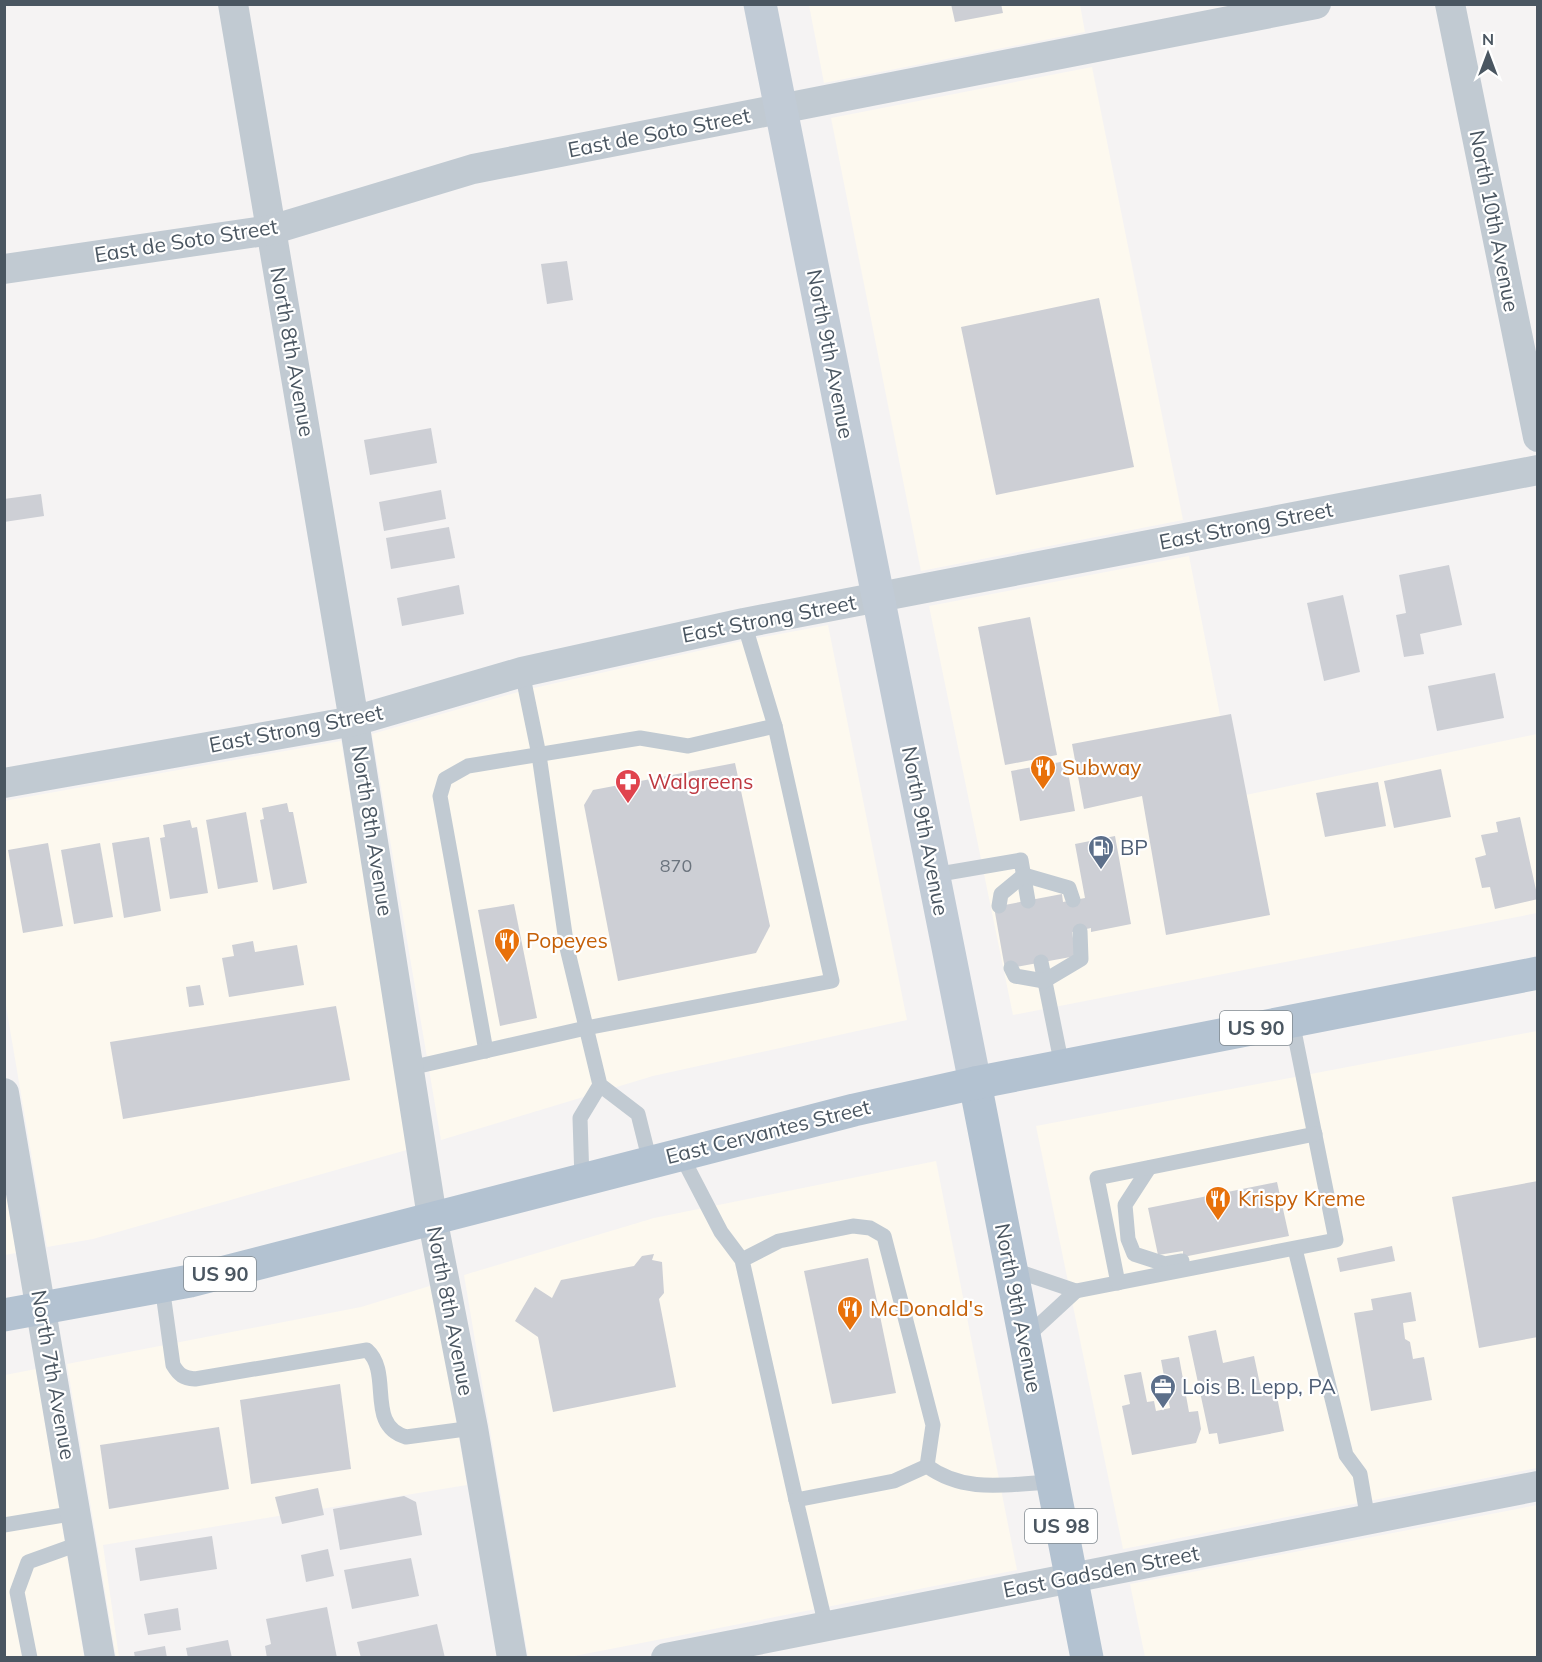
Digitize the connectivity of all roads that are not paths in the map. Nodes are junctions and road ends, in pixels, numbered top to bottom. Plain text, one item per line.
1 (233, 4) edge
2 (760, 4) edge
3 (1316, 4) edge
4 (1450, 4) edge
5 (781, 109) junction
6 (271, 230) junction
7 (4, 269) edge
8 (1538, 437) edge
9 (1538, 470) edge
10 (879, 597) junction
11 (744, 623) junction
12 (522, 672) junction
13 (354, 721) junction
14 (775, 726) junction
15 (539, 755) junction
16 (4, 783) edge
17 (934, 875) junction
18 (1024, 875) junction
19 (1073, 900) dead end
20 (1028, 901) dead end
21 (999, 906) dead end
22 (1080, 931) dead end
23 (1041, 962) dead end
24 (1011, 969) dead end
25 (1538, 973) edge
26 (1044, 981) junction
27 (1292, 1021) junction
28 (586, 1028) junction
29 (486, 1051) junction
30 (1062, 1066) junction
31 (410, 1068) junction
32 (975, 1083) junction
33 (600, 1085) junction
34 (4, 1093) edge
35 (1315, 1134) junction
36 (665, 1159) junction
37 (1149, 1168) junction
38 (11, 1169) edge
39 (582, 1179) junction
40 (432, 1217) junction
41 (1295, 1249) junction
42 (1239, 1259) junction
43 (742, 1260) junction
44 (1011, 1269) junction
45 (1118, 1283) junction
46 (162, 1286) junction
47 (1076, 1291) junction
48 (42, 1309) junction
49 (4, 1315) edge
50 (1024, 1339) junction
51 (473, 1428) junction
52 (927, 1466) junction
53 (1052, 1482) junction
54 (1538, 1486) edge
55 (796, 1500) junction
56 (76, 1513) junction
57 (1368, 1520) junction
58 (4, 1525) edge
59 (81, 1543) junction
60 (1071, 1578) junction
61 (826, 1626) junction
62 (30, 1658) edge
63 (100, 1658) edge
64 (512, 1658) edge
65 (666, 1658) edge
66 (1087, 1658) edge

1 - 6 street, North 8th Avenue
2 - 5 main road, North 9th Avenue
3 - 5 street, East de Soto Street
4 - 8 street, North 10th Avenue
5 - 6 street, East de Soto Street
5 - 10 main road, North 9th Avenue
6 - 7 street, East de Soto Street
6 - 13 street, North 8th Avenue
9 - 10 street, East Strong Street
10 - 11 street, East Strong Street
10 - 17 main road, North 9th Avenue
11 - 12 street, East Strong Street
11 - 14 lane
12 - 13 street, East Strong Street
12 - 15 lane
13 - 16 street, East Strong Street
13 - 31 street, North 8th Avenue
14 - 15 lane
14 - 28 lane
15 - 28 lane
15 - 29 lane
17 - 18 lane
17 - 32 main road, North 9th Avenue
18 - 19 lane
18 - 20 lane
18 - 21 lane
22 - 26 lane
23 - 26 lane
24 - 26 lane
25 - 27 main road, East Cervantes Street / US 90
26 - 30 lane
27 - 30 main road, East Cervantes Street / US 90
27 - 35 lane
28 - 29 lane
28 - 33 lane
29 - 31 lane
30 - 32 main road, East Cervantes Street / US 90
31 - 40 street, North 8th Avenue
32 - 36 main road, East Cervantes Street / US 90
32 - 44 main road, North 9th Avenue / US 98
33 - 36 lane
33 - 39 lane
34 - 38 street, North 7th Avenue
35 - 37 lane
35 - 41 lane
36 - 39 main road, East Cervantes Street / US 90
36 - 43 lane
37 - 42 lane
37 - 45 lane
38 - 48 street, North 7th Avenue
39 - 40 main road, East Cervantes Street / US 90
40 - 46 main road, East Cervantes Street / US 90
40 - 51 street, North 8th Avenue
41 - 42 lane
41 - 57 lane
42 - 45 lane
43 - 52 lane
43 - 55 lane
44 - 47 lane
44 - 50 main road, North 9th Avenue / US 98
45 - 47 lane
46 - 48 main road, East Cervantes Street / US 90
46 - 51 lane
47 - 50 lane
48 - 49 main road, East Cervantes Street / US 90
48 - 56 street, North 7th Avenue
50 - 53 main road, North 9th Avenue / US 98
51 - 64 street, North 8th Avenue
52 - 53 lane
52 - 55 lane
53 - 60 main road, North 9th Avenue / US 98
54 - 57 street, East Gadsden Street
55 - 61 lane
56 - 58 lane
56 - 59 street, North 7th Avenue
57 - 60 street, East Gadsden Street
59 - 62 lane
59 - 63 street, North 7th Avenue
60 - 61 street, East Gadsden Street
60 - 66 main road, North 9th Avenue / US 98
61 - 65 street, East Gadsden Street

